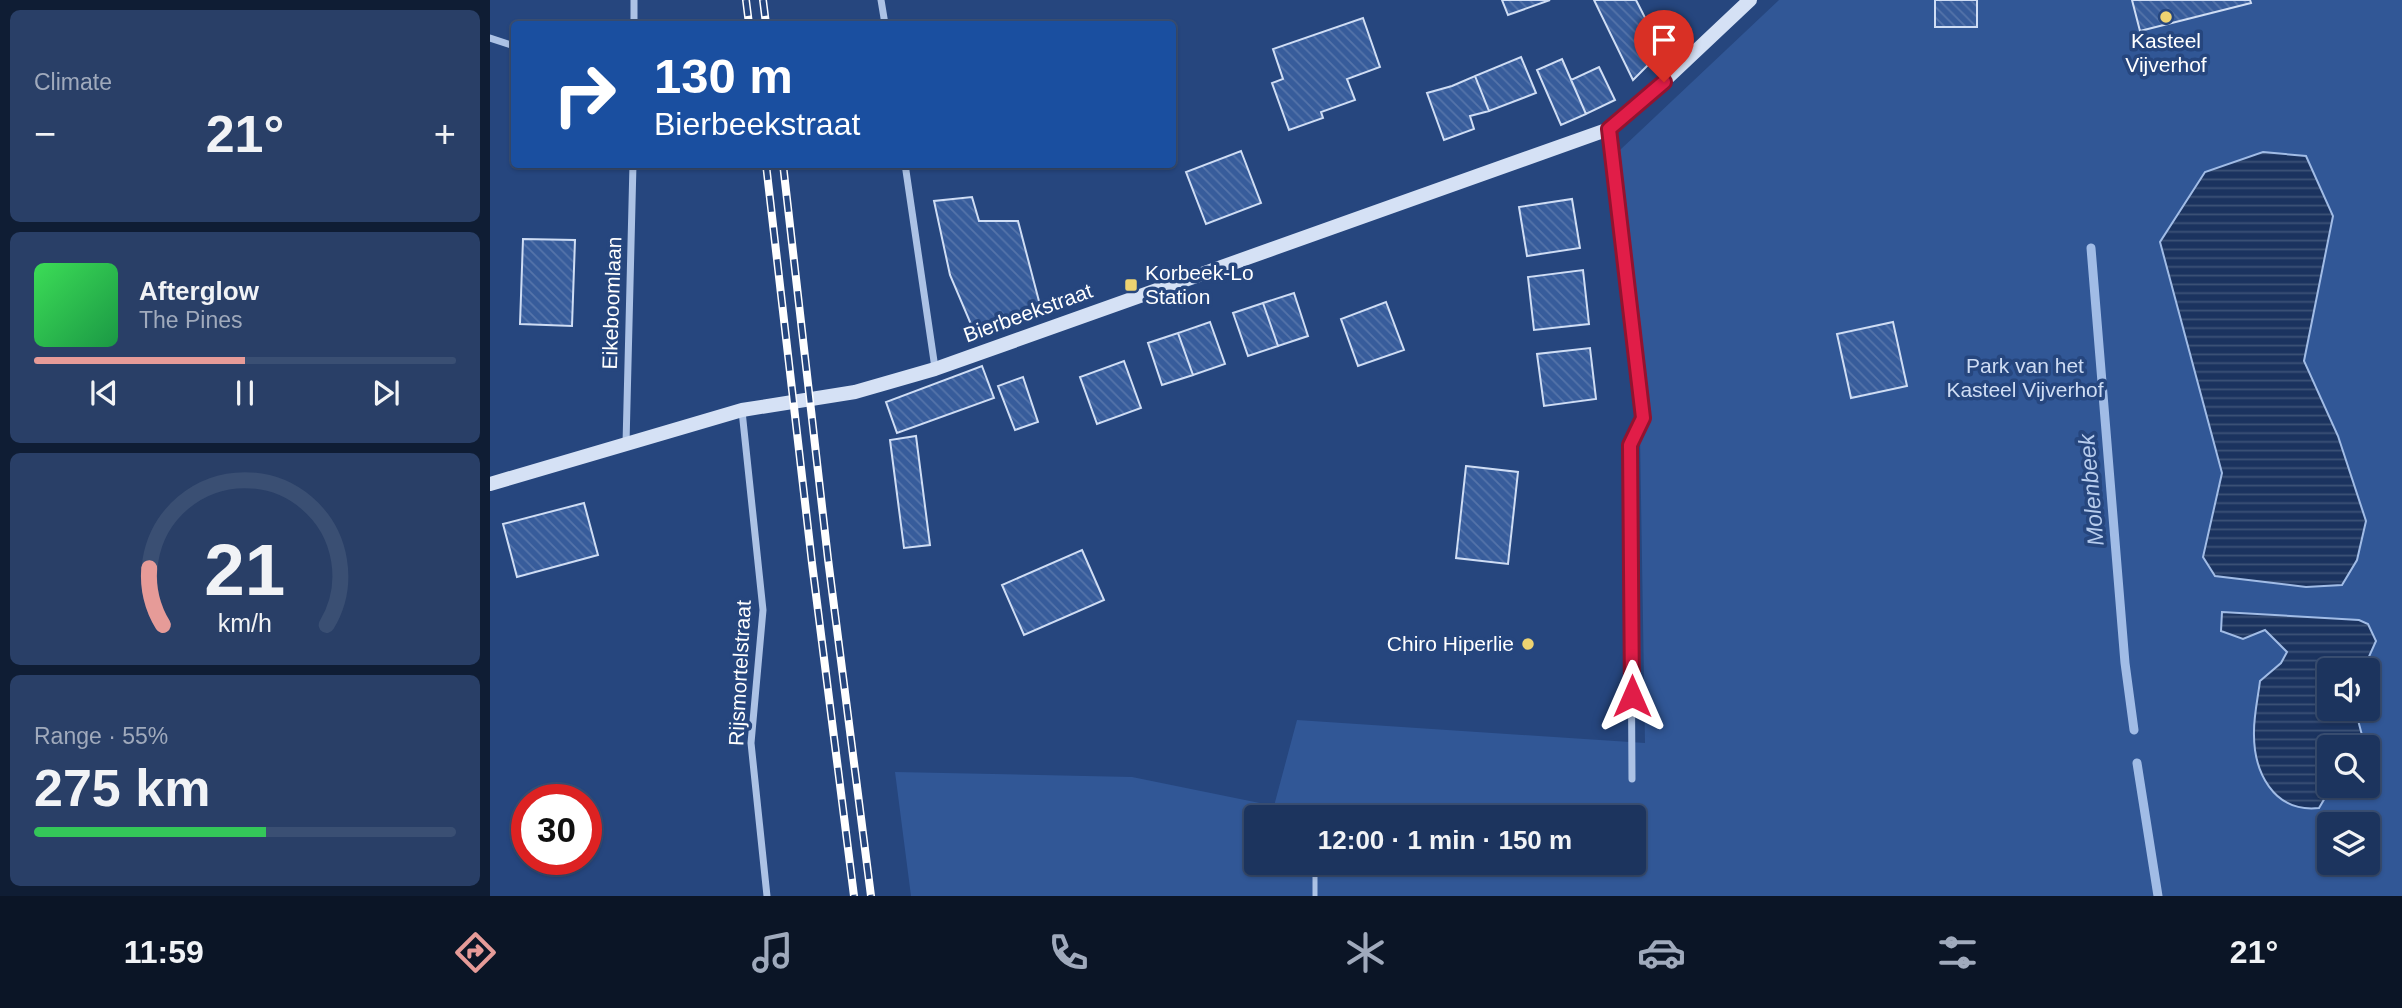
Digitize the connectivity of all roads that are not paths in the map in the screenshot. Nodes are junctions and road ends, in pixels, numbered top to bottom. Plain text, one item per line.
1 (634, 0) edge
2 (881, 0) edge
3 (1750, 0) edge
4 (634, 21) edge
5 (884, 21) edge
6 (490, 38) edge
7 (511, 45) edge
8 (1609, 129) junction
9 (633, 168) edge
10 (906, 168) edge
11 (935, 369) junction
12 (742, 410) junction
13 (626, 443) junction
14 (490, 484) edge
15 (1632, 779) dead end
16 (1315, 875) edge
17 (767, 896) edge
18 (1315, 896) edge

1 - 4 street
2 - 5 street
3 - 8 street, Bierbeekstraat
6 - 7 street
8 - 11 street, Bierbeekstraat
8 - 15 street
9 - 13 street, Eikeboomlaan
10 - 11 street
11 - 12 street, Bierbeekstraat
12 - 13 street, Bierbeekstraat
12 - 17 street, Rijsmortelstraat
13 - 14 street, Bierbeekstraat
16 - 18 lane

